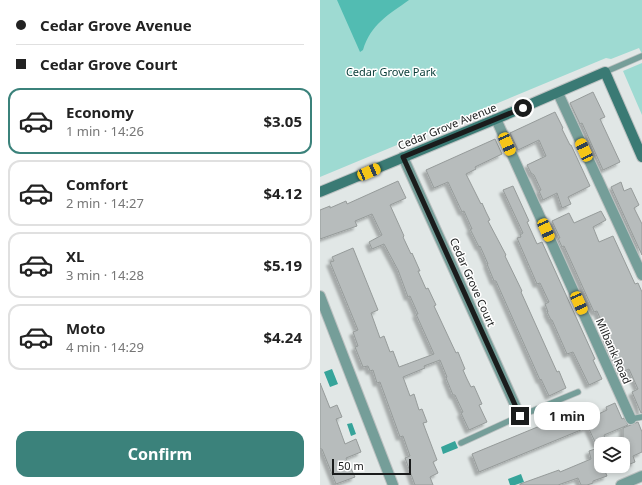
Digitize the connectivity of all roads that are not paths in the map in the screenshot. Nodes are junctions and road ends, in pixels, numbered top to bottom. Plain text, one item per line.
1 (641, 56) edge
2 (605, 72) junction
3 (558, 93) junction
4 (496, 119) junction
5 (403, 157) junction
6 (642, 157) edge
7 (320, 192) edge
8 (642, 275) edge
9 (320, 296) edge
10 (578, 392) dead end
11 (520, 416) junction
12 (642, 417) edge
13 (632, 419) joint
14 (461, 443) dead end
15 (642, 476) edge
16 (393, 485) edge
17 (621, 485) edge

1 - 2 lane
2 - 3 street, Cedar Grove Avenue
2 - 6 street
3 - 4 street, Cedar Grove Avenue
3 - 8 street
4 - 5 street, Cedar Grove Avenue
4 - 13 street, Milbank Road
5 - 7 street, Cedar Grove Avenue
5 - 11 street, Cedar Grove Court
9 - 16 street
10 - 11 lane
11 - 14 lane
12 - 13 lane
15 - 17 street

